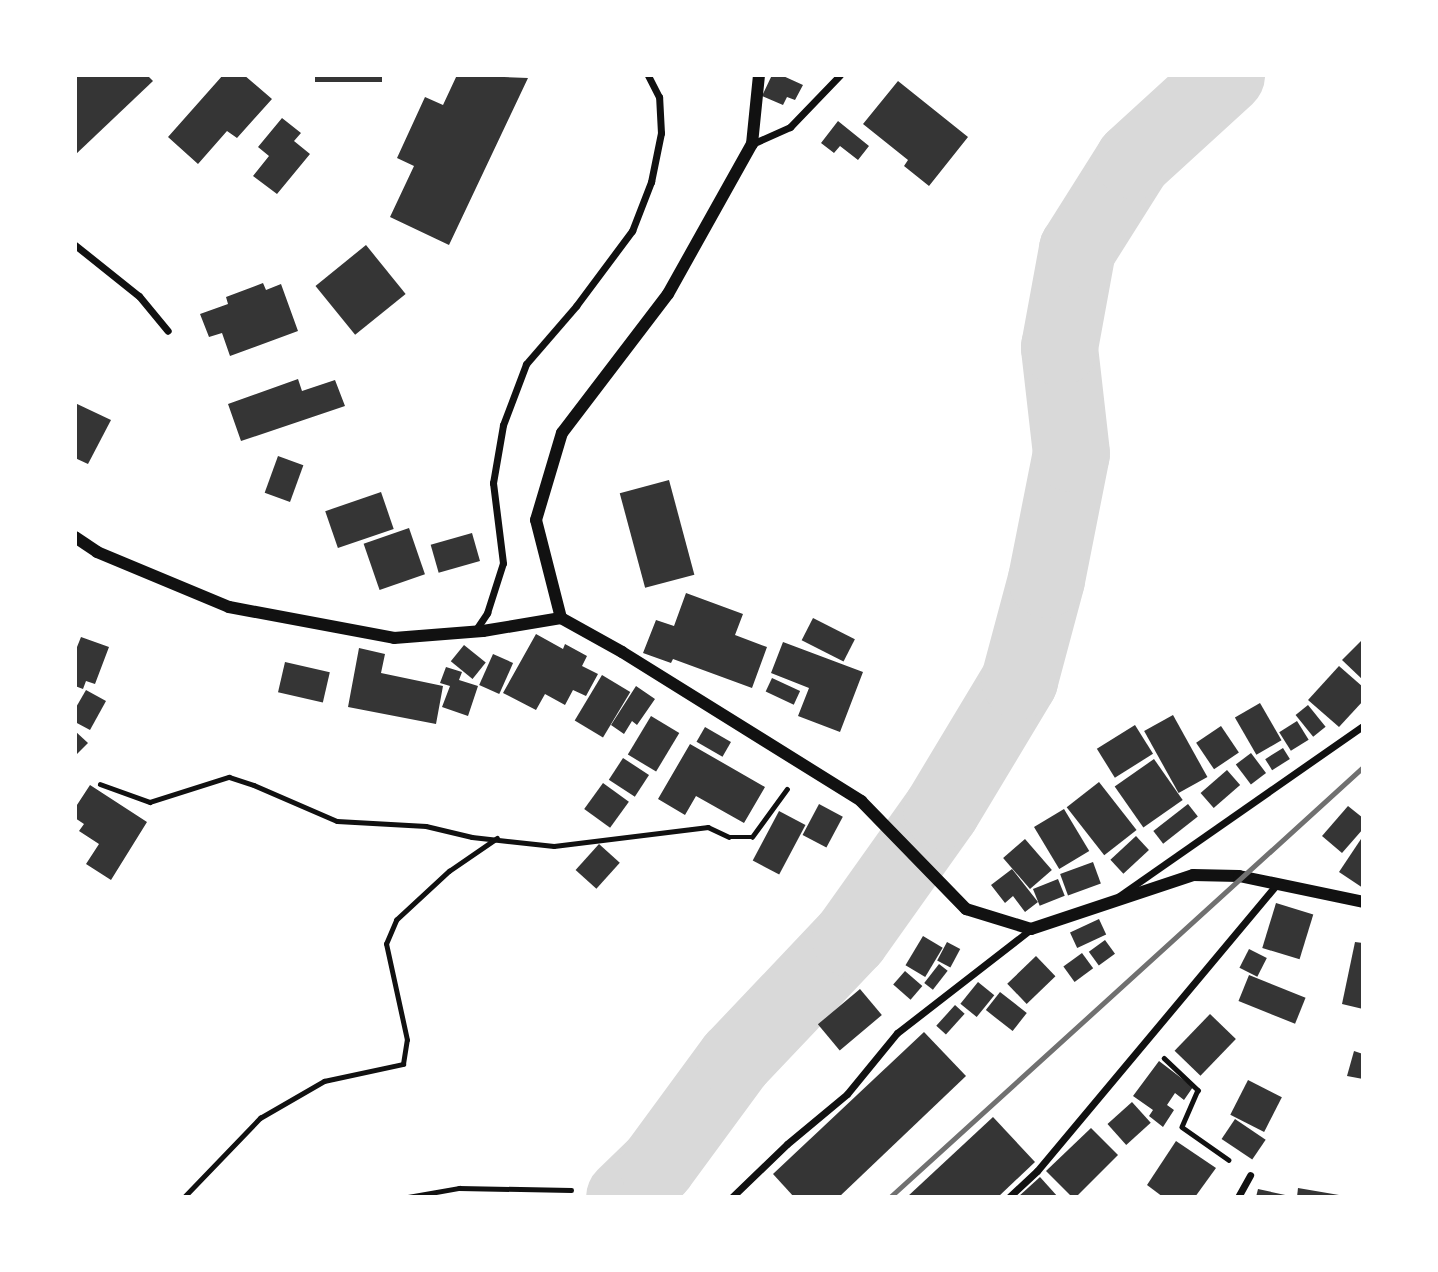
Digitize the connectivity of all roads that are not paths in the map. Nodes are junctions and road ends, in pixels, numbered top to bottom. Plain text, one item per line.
1 (648, 75) edge
2 (759, 75) edge
3 (840, 75) edge
4 (752, 144) junction
5 (75, 245) edge
6 (168, 331) dead end
7 (75, 537) edge
8 (561, 618) junction
9 (475, 632) junction
10 (1363, 726) edge
11 (1275, 886) junction
12 (1113, 900) junction
13 (1363, 902) edge
14 (1031, 929) junction
15 (1250, 1175) road end
16 (732, 1197) edge
17 (1009, 1197) edge
18 (1238, 1197) edge

1 - 9 street
2 - 4 street
3 - 4 street
4 - 8 street
5 - 6 street
7 - 9 street
8 - 9 street
8 - 14 street
10 - 12 street
11 - 12 street
11 - 13 street
11 - 17 street
12 - 14 street
14 - 16 street
15 - 18 street

